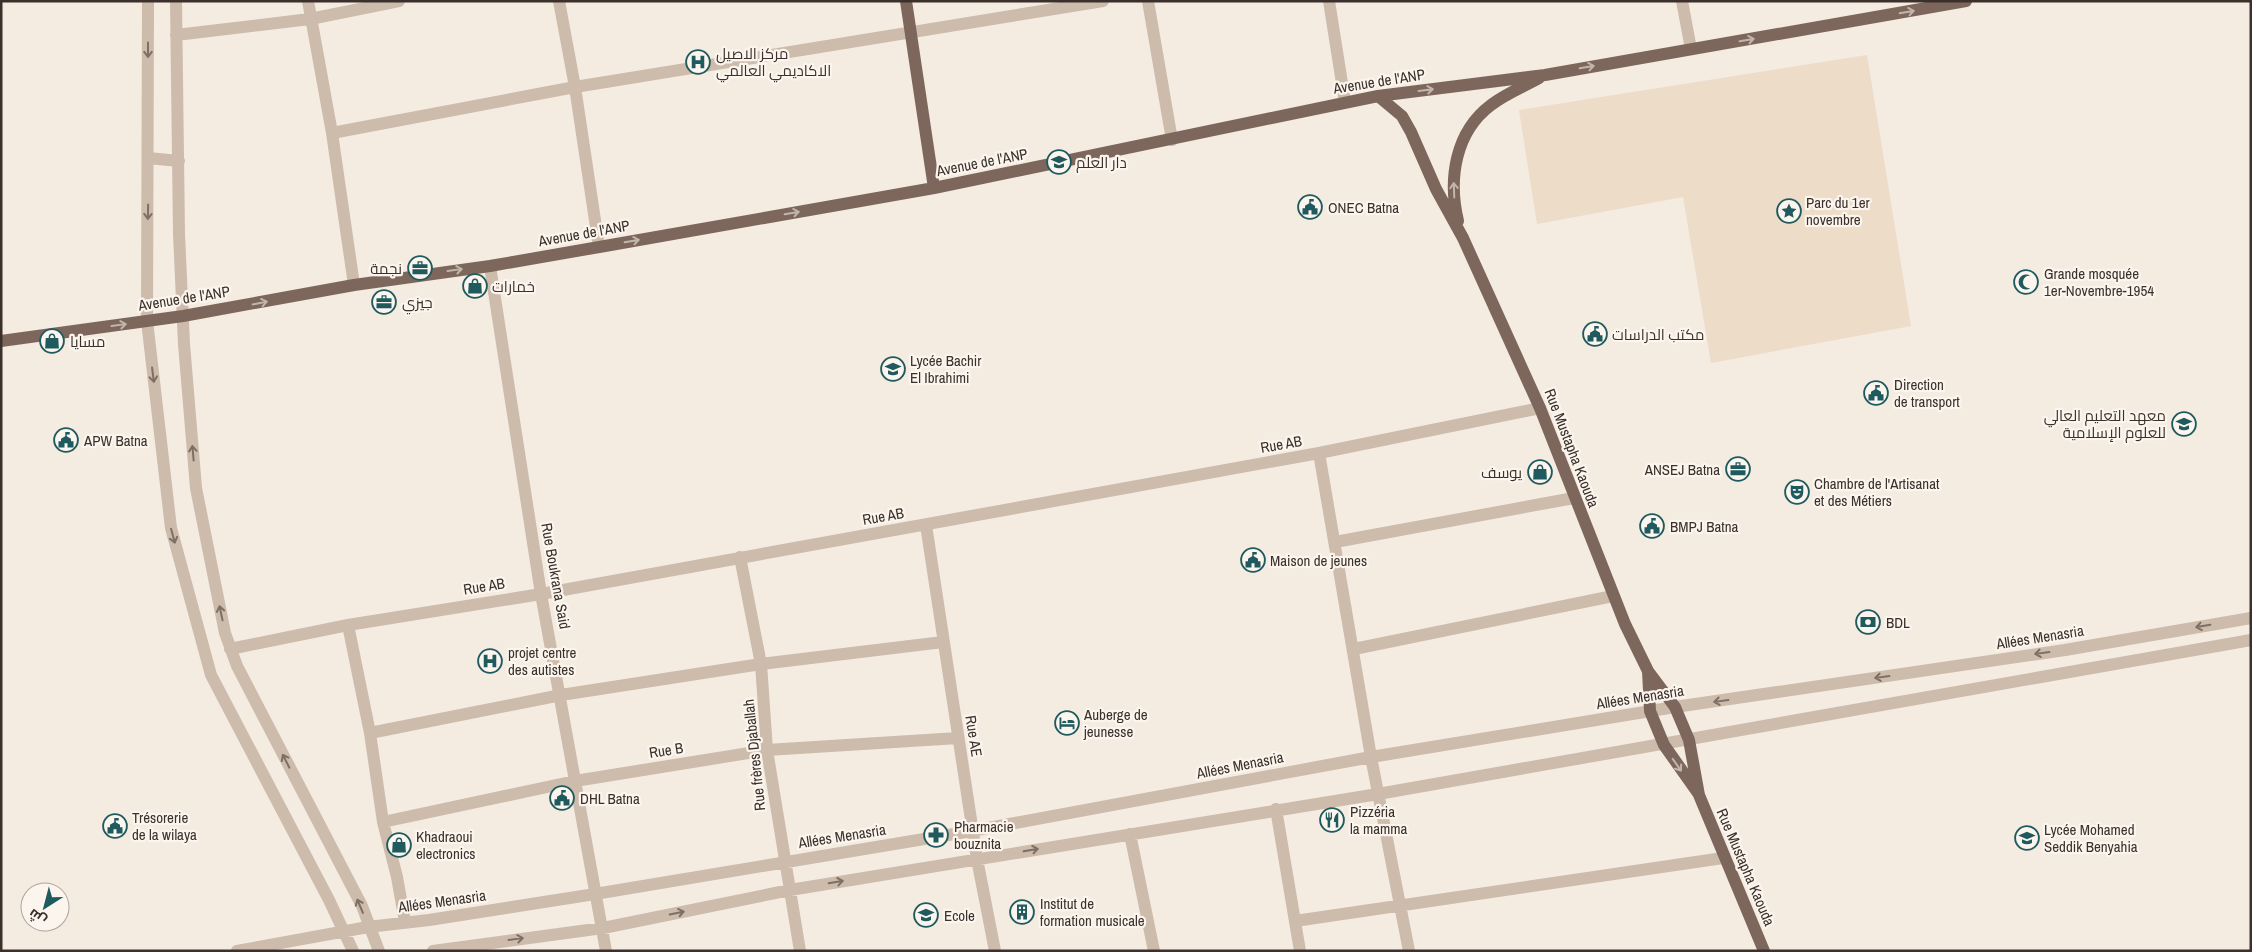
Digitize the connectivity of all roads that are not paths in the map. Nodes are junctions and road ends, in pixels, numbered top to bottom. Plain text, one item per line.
1 (148, 1) edge
2 (176, 1) edge
3 (308, 1) edge
4 (399, 1) edge
5 (559, 1) edge
6 (906, 1) edge
7 (1103, 1) edge
8 (1148, 1) edge
9 (1329, 1) edge
10 (1682, 1) edge
11 (1966, 1) edge
12 (1937, 4) edge
13 (310, 19) junction
14 (910, 33) junction
15 (176, 34) junction
16 (1691, 49) junction
17 (1545, 75) junction
18 (576, 87) junction
19 (1378, 96) junction
20 (1345, 102) junction
21 (332, 133) junction
22 (1172, 140) junction
23 (148, 158) junction
24 (179, 161) junction
25 (934, 188) junction
26 (1463, 238) junction
27 (599, 247) junction
28 (490, 266) junction
29 (354, 285) junction
30 (183, 316) junction
31 (147, 321) junction
32 (1, 341) edge
33 (1540, 408) junction
34 (1319, 454) junction
35 (1574, 498) junction
36 (926, 525) junction
37 (1335, 542) junction
38 (740, 556) junction
39 (541, 594) junction
40 (1614, 596) junction
41 (2251, 618) edge
42 (348, 625) junction
43 (2251, 640) edge
44 (943, 642) junction
45 (230, 649) junction
46 (1354, 649) junction
47 (761, 664) junction
48 (1648, 671) junction
49 (560, 695) junction
50 (1675, 707) junction
51 (1650, 711) junction
52 (370, 733) junction
53 (958, 738) junction
54 (1689, 740) junction
55 (1664, 745) junction
56 (767, 750) junction
57 (1371, 757) junction
58 (575, 781) junction
59 (1378, 794) junction
60 (1699, 795) junction
61 (1276, 809) junction
62 (383, 822) junction
63 (972, 831) junction
64 (1130, 834) junction
65 (1724, 858) junction
66 (977, 859) junction
67 (784, 862) junction
68 (790, 890) junction
69 (594, 894) junction
70 (1400, 906) junction
71 (1295, 921) junction
72 (405, 922) junction
73 (368, 927) junction
74 (603, 928) junction
75 (344, 933) junction
76 (236, 951) edge
77 (353, 951) edge
78 (379, 951) edge
79 (433, 951) edge
80 (606, 951) edge
81 (800, 951) edge
82 (995, 951) edge
83 (1154, 951) edge
84 (1300, 951) edge
85 (1409, 951) edge
86 (1764, 951) edge

1 -> 23 street
2 - 15 street
3 - 13 street
4 - 13 street
5 - 18 street
6 - 14 main road
7 - 14 street
8 - 22 street
9 - 20 street
10 - 16 street
11 - 12 main road, Avenue de l'ANP
16 -> 12 main road, Avenue de l'ANP
13 - 15 street
13 - 21 street
14 - 18 street
14 - 25 main road
15 - 24 street
17 -> 16 main road, Avenue de l'ANP
19 -> 17 main road, Avenue de l'ANP
26 -> 17 main road
18 - 21 street
18 - 27 street
19 - 20 main road, Avenue de l'ANP
19 - 26 main road
20 - 22 main road, Avenue de l'ANP
21 - 29 street
22 - 25 main road, Avenue de l'ANP
23 - 24 street
23 -> 31 street
24 - 30 street
27 -> 25 main road, Avenue de l'ANP
26 - 33 main road, Rue Mustapha Kaouda
27 - 28 main road, Avenue de l'ANP
29 -> 28 main road, Avenue de l'ANP
28 - 39 street, Rue Boukrana Said
30 -> 29 main road, Avenue de l'ANP
30 - 31 main road, Avenue de l'ANP
45 -> 30 street
32 -> 31 main road, Avenue de l'ANP
31 -> 75 street
33 - 34 street, Rue AB
33 - 35 main road, Rue Mustapha Kaouda
34 - 36 street, Rue AB
34 - 37 street
35 - 37 street
35 - 40 main road, Rue Mustapha Kaouda
36 - 38 street, Rue AB
36 - 44 street, Rue AE
37 - 46 street
38 - 39 street, Rue AB
38 - 47 street, Rue frères Djaballah
39 - 42 street, Rue AB
39 - 49 street, Rue Boukrana Said
40 - 46 street
40 - 48 main road, Rue Mustapha Kaouda
41 -> 50 street, Allées Menasria
42 - 45 street, Rue AB
42 - 52 street
43 - 54 street
44 - 47 street
44 - 53 street, Rue AE
73 -> 45 street
46 - 57 street
47 - 49 street
47 - 56 street, Rue frères Djaballah
48 - 50 main road, Rue Mustapha Kaouda
48 - 51 main road, Rue Mustapha Kaouda
49 - 52 street
49 - 58 street, Rue Boukrana Said
50 - 51 street, Allées Menasria
50 - 54 main road, Rue Mustapha Kaouda
51 - 55 main road, Rue Mustapha Kaouda
51 - 57 street, Allées Menasria
52 - 62 street
53 - 56 street, Rue B
53 - 63 street, Rue AE
54 - 55 street
54 - 60 main road, Rue Mustapha Kaouda
55 - 59 street
55 -> 60 main road, Rue Mustapha Kaouda
56 - 58 street, Rue B
56 - 67 street, Rue frères Djaballah
57 - 59 street
57 - 63 street, Allées Menasria
58 - 62 street, Rue B
58 - 69 street, Rue Boukrana Said
59 - 61 street
59 - 70 street
60 - 65 main road, Rue Mustapha Kaouda
61 - 64 street
61 - 71 street
62 - 72 street
63 - 66 street, Rue AE
63 - 67 street, Allées Menasria
66 -> 64 street
64 - 83 street
65 - 70 street
65 - 86 main road, Rue Mustapha Kaouda
68 -> 66 street
66 - 82 street, Rue AE
67 - 68 street, Rue frères Djaballah
67 - 69 street, Allées Menasria
74 -> 68 street
68 - 81 street, Rue frères Djaballah
69 - 72 street, Allées Menasria
69 - 74 street, Rue Boukrana Said
70 - 71 street
70 - 85 street
71 - 84 street
72 - 73 street, Allées Menasria
73 - 75 street, Allées Menasria
73 - 78 street
79 -> 74 street
74 - 80 street, Rue Boukrana Said
75 - 76 street, Allées Menasria
75 - 77 street

